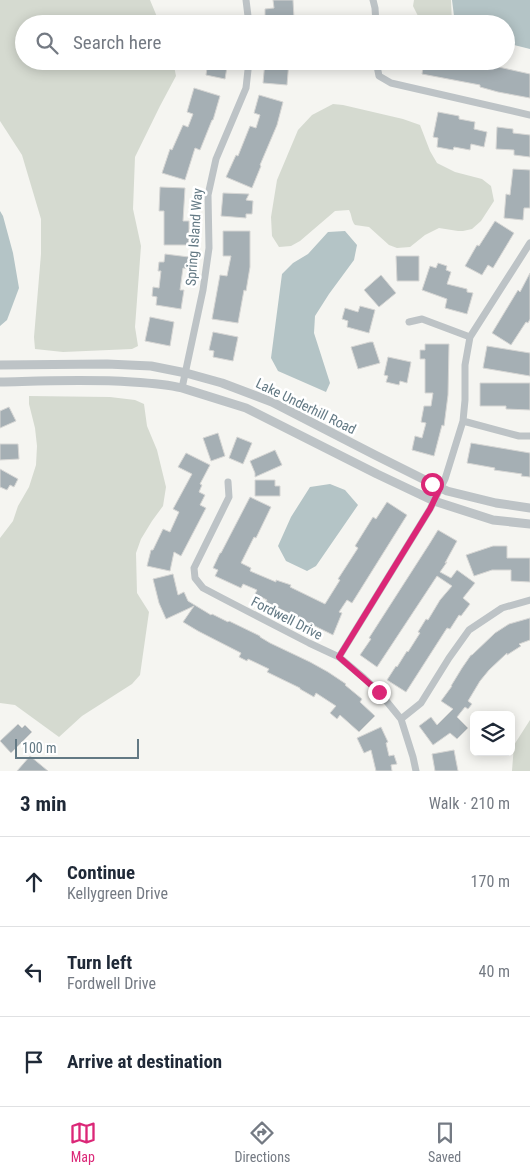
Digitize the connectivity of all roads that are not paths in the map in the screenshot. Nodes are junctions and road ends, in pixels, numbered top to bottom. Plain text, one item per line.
1 (246, 0) edge
2 (373, 0) edge
3 (248, 15) edge
4 (375, 15) edge
5 (248, 70) edge
6 (378, 70) edge
7 (530, 115) edge
8 (530, 243) edge
9 (409, 322) dead end
10 (470, 337) junction
11 (0, 365) edge
12 (186, 373) junction
13 (0, 382) edge
14 (182, 388) junction
15 (463, 420) junction
16 (530, 436) edge
17 (228, 482) dead end
18 (440, 488) junction
19 (434, 501) junction
20 (530, 508) edge
21 (530, 524) edge
22 (530, 600) edge
23 (339, 657) junction
24 (401, 720) junction
25 (416, 771) edge

1 - 3 street
2 - 4 street
5 - 12 street, Spring Island Way
6 - 7 street
8 - 10 street
9 - 10 street
10 - 15 street
11 - 12 street, Lake Underhill Road
12 - 14 street, Spring Island Way
12 - 18 street, Lake Underhill Road
13 - 14 street, Lake Underhill Road
14 - 19 street, Lake Underhill Road
15 - 16 street
15 - 18 street
17 - 23 street, Fordwell Drive
18 - 19 street
18 - 20 street, Lake Underhill Road
19 - 21 street, Lake Underhill Road
19 - 23 street
22 - 24 street
23 - 24 street, Fordwell Drive
24 - 25 street, Fordwell Drive

